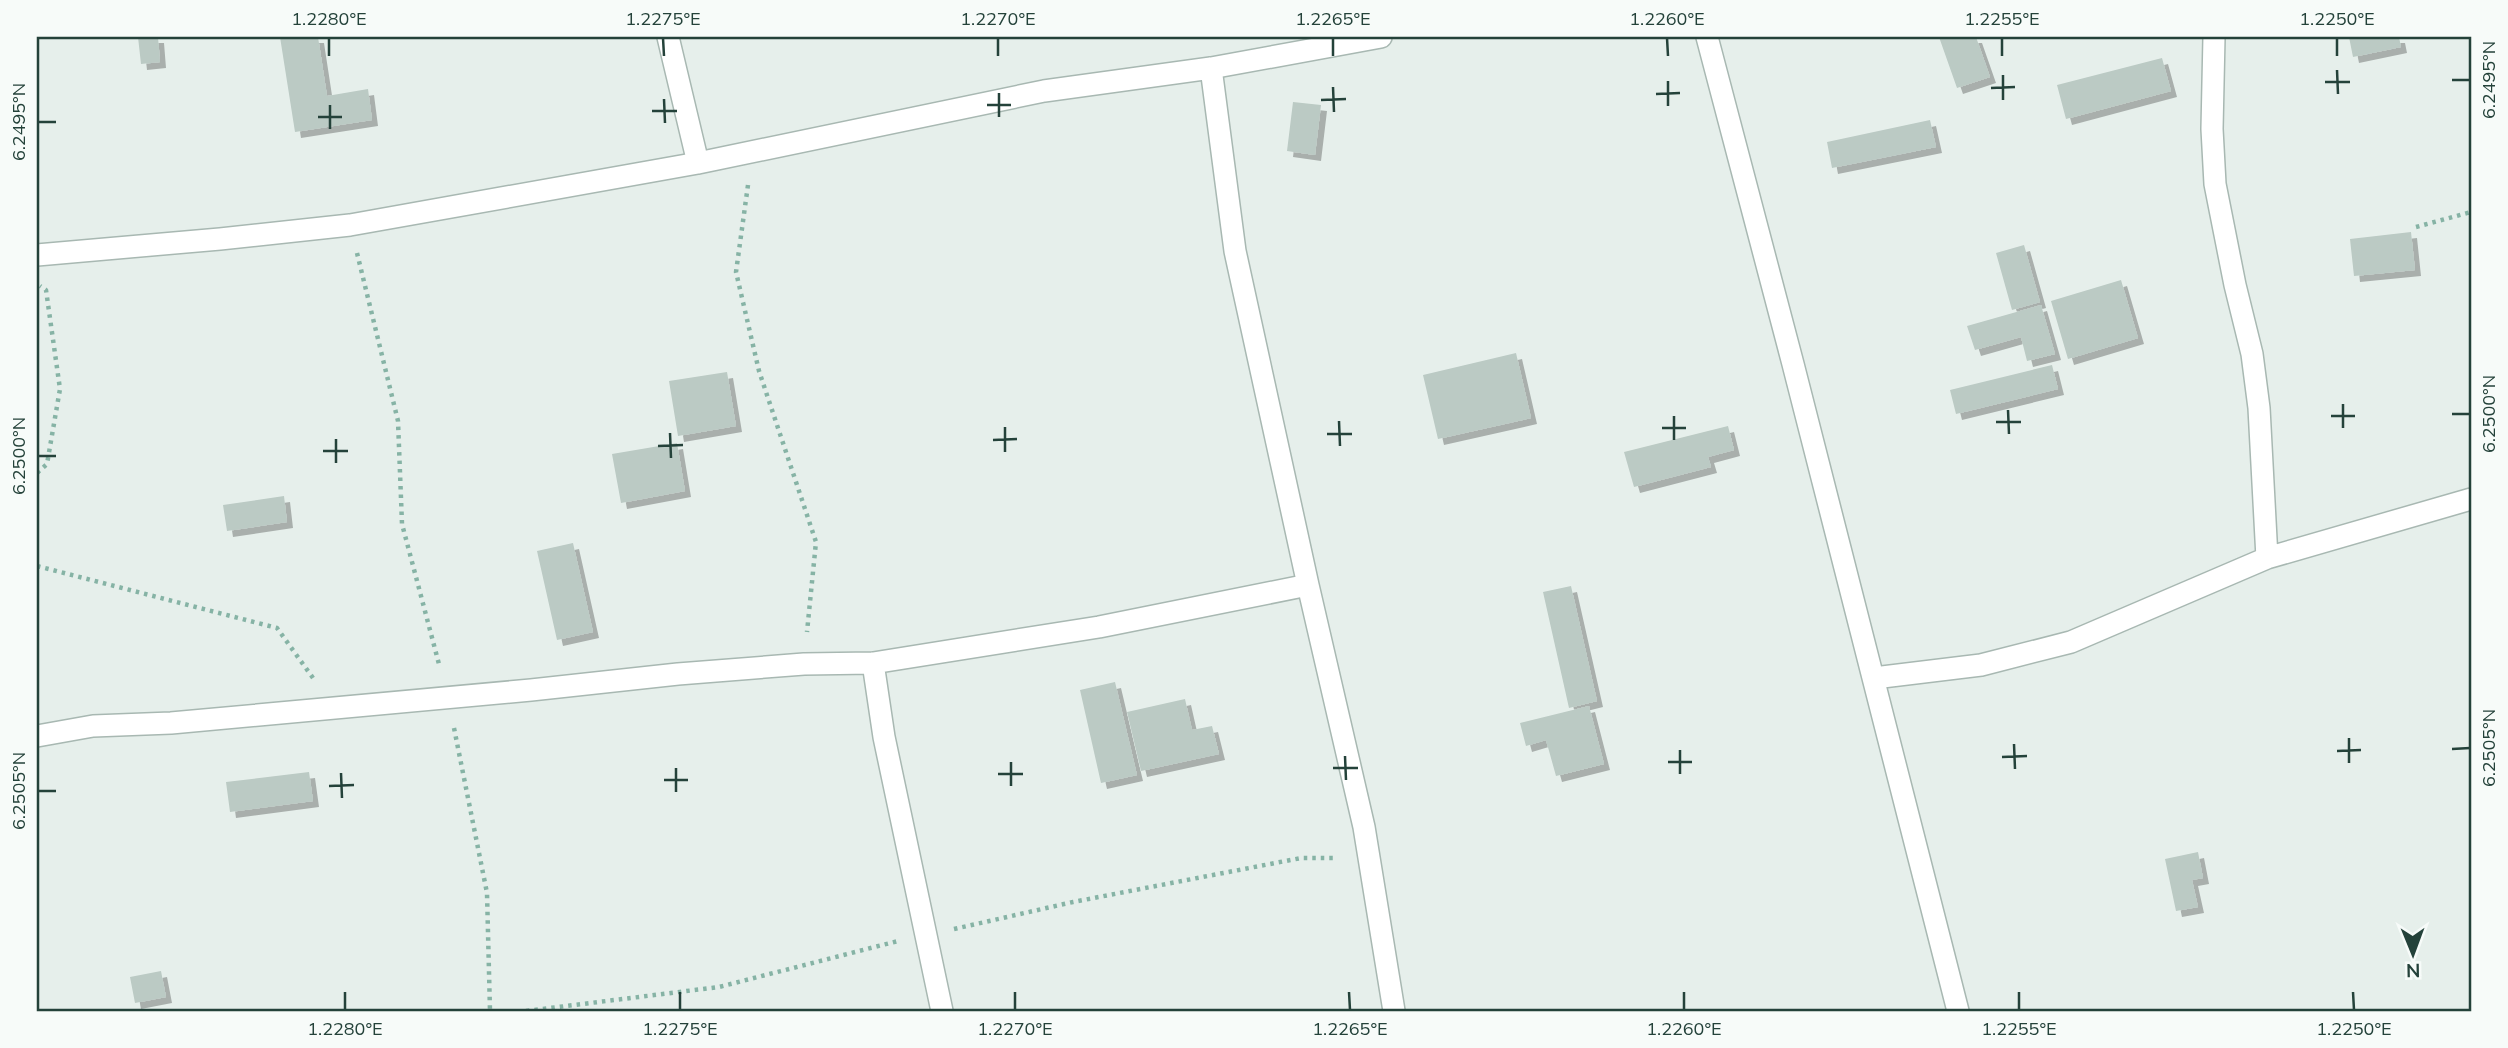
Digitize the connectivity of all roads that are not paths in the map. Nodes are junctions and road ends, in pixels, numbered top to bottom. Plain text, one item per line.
1 (668, 37) edge
2 (1381, 37) edge
3 (1707, 37) edge
4 (2214, 37) edge
5 (1211, 68) junction
6 (698, 163) junction
7 (37, 255) edge
8 (2471, 499) edge
9 (2267, 558) junction
10 (1308, 586) junction
11 (873, 663) junction
12 (1874, 678) junction
13 (37, 736) edge
14 (942, 1011) edge
15 (1394, 1011) edge
16 (1958, 1011) edge

1 - 6 street
2 - 5 street
3 - 12 street
4 - 9 street
5 - 6 street
5 - 10 street
6 - 7 street
8 - 9 street
9 - 12 street
10 - 11 street
10 - 15 street
11 - 13 street
11 - 14 street
12 - 16 street

